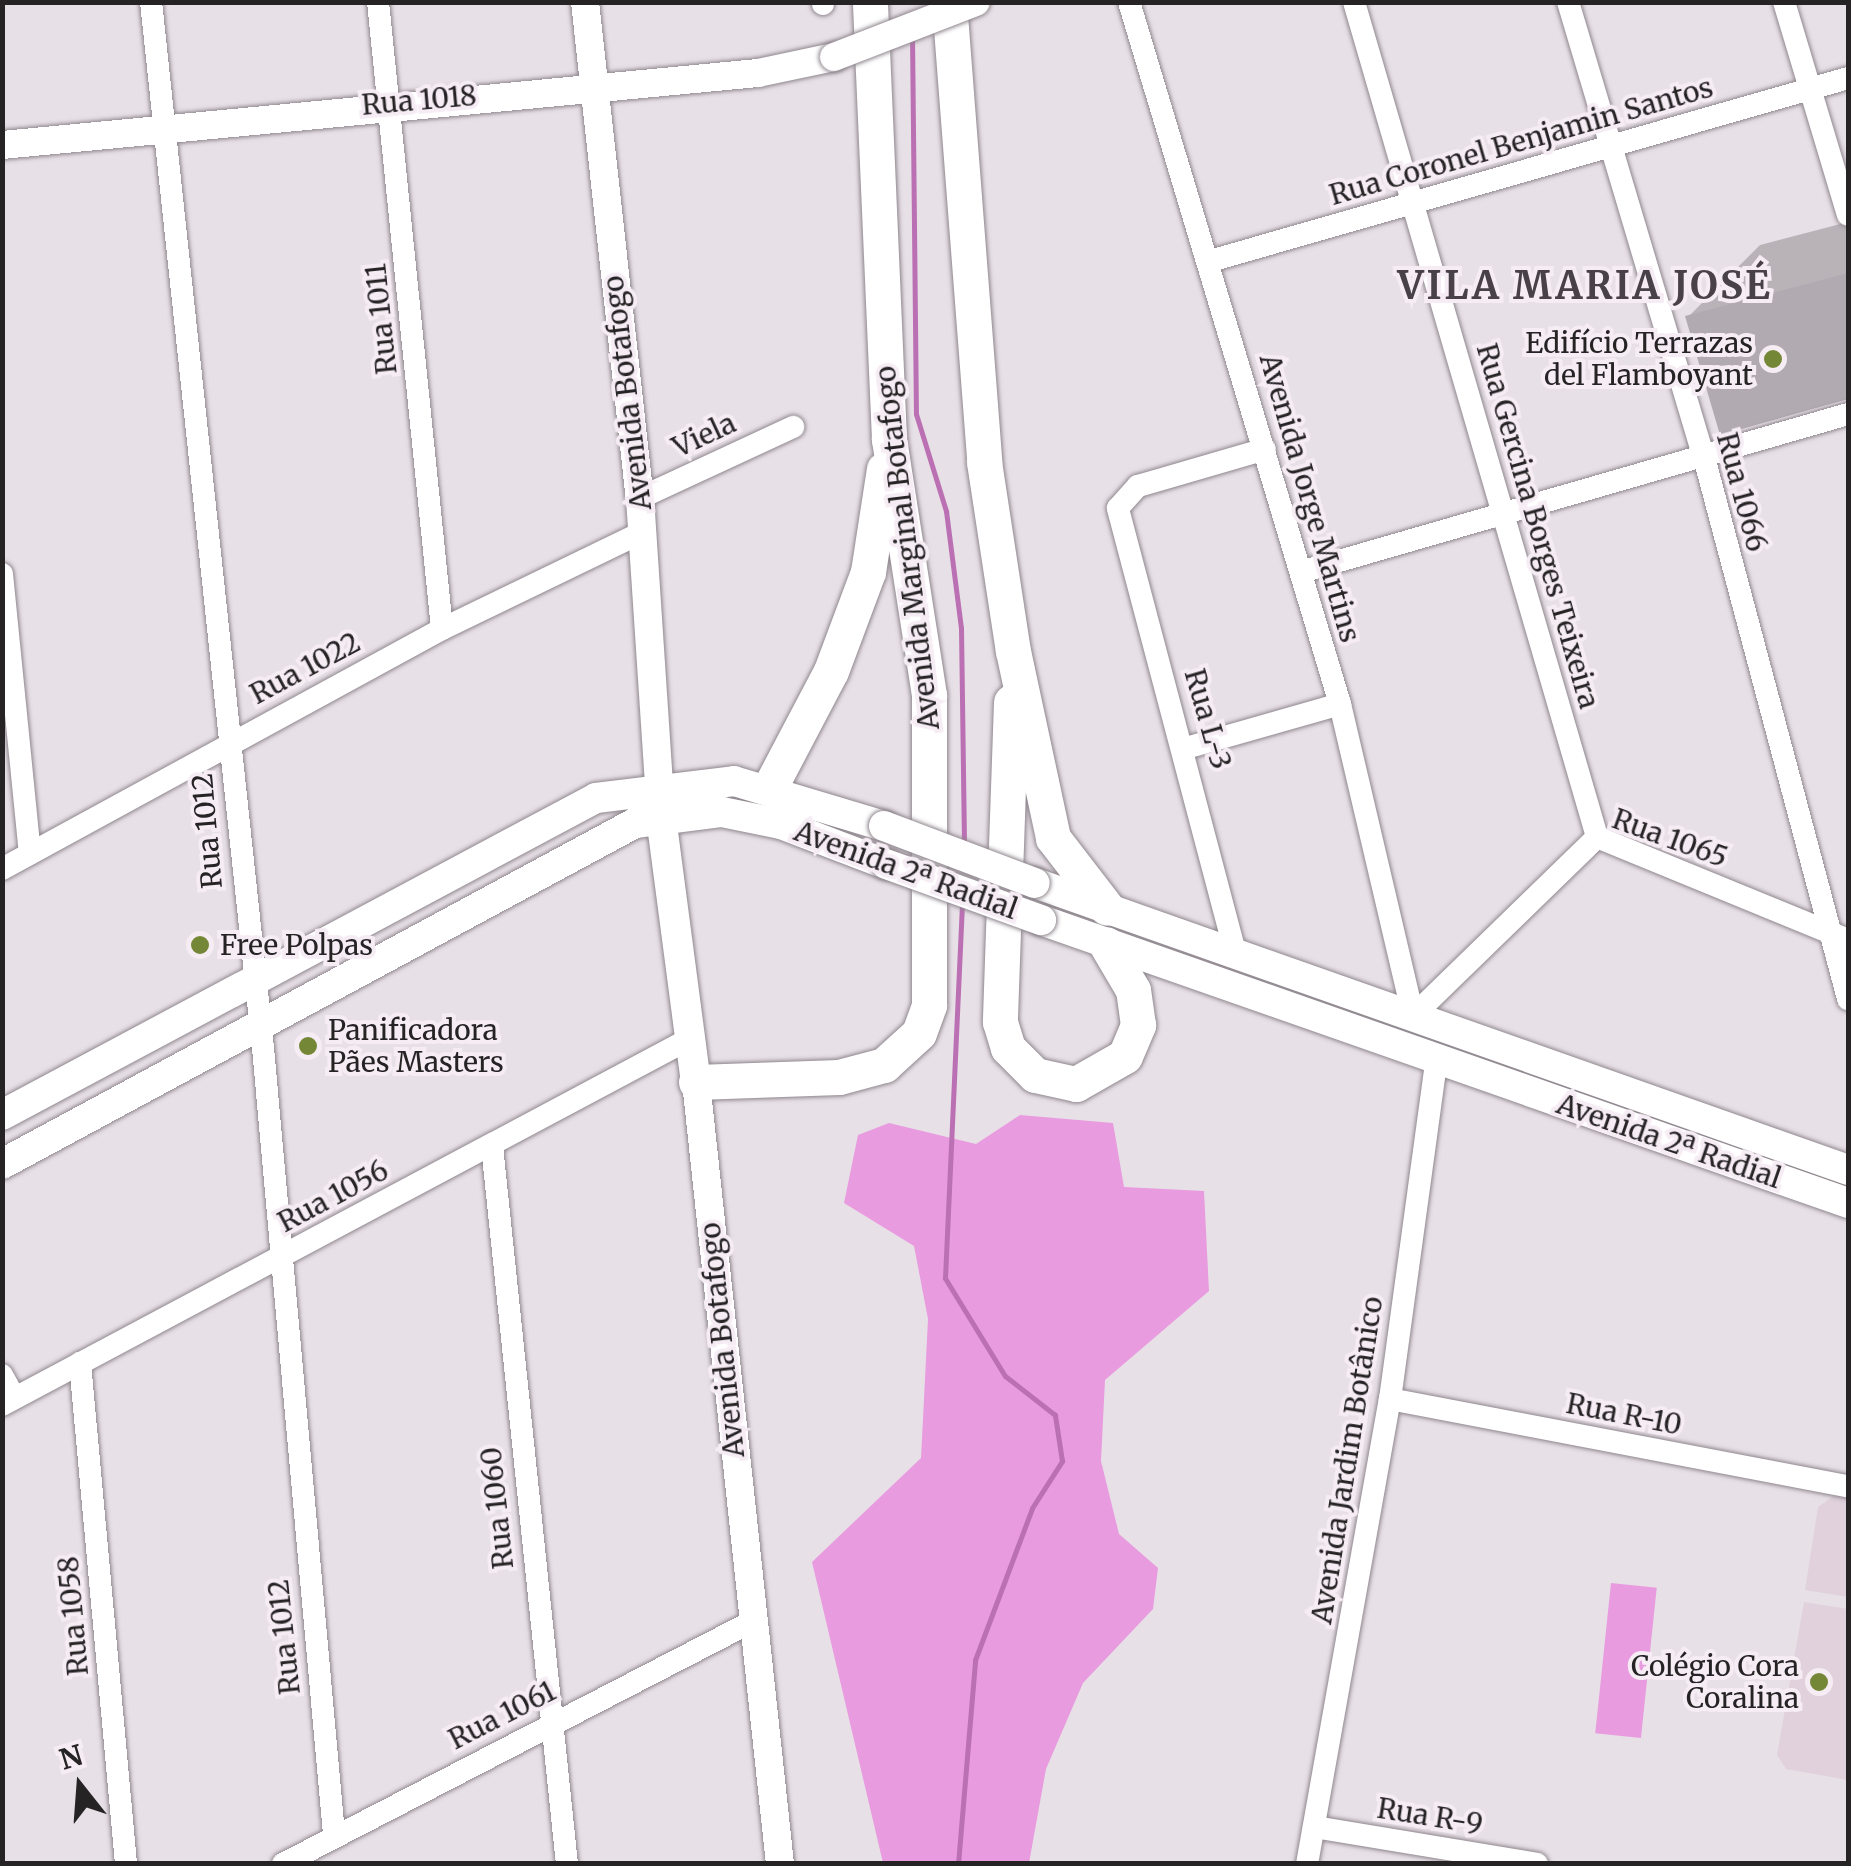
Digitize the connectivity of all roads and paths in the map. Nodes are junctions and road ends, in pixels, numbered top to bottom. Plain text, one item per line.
1 (151, 2) edge
2 (378, 2) edge
3 (585, 2) edge
4 (870, 2) edge
5 (949, 2) edge
6 (976, 2) edge
7 (1129, 2) edge
8 (1354, 2) edge
9 (1568, 2) edge
10 (1784, 2) edge
11 (1848, 78) edge
12 (592, 88) junction
13 (1811, 90) junction
14 (389, 101) junction
15 (160, 128) junction
16 (2, 145) edge
17 (1608, 148) junction
18 (1413, 202) junction
19 (1848, 215) edge
20 (1210, 262) junction
21 (1848, 414) edge
22 (793, 427) dead end
23 (889, 439) junction
24 (1265, 449) junction
25 (1705, 462) junction
26 (640, 498) junction
27 (1505, 517) junction
28 (643, 532) junction
29 (1301, 572) junction
30 (2, 574) edge
31 (3, 582) edge
32 (442, 629) junction
33 (1012, 651) junction
34 (1340, 704) junction
35 (230, 742) junction
36 (1186, 748) junction
37 (659, 784) junction
38 (770, 787) junction
39 (661, 817) junction
40 (1597, 837) junction
41 (30, 854) junction
42 (2, 869) edge
43 (1107, 908) junction
44 (1825, 932) junction
45 (1848, 940) edge
46 (1106, 944) junction
47 (1234, 948) junction
48 (251, 980) junction
49 (313, 994) junction
50 (1848, 999) edge
51 (1413, 1016) junction
52 (1314, 1018) junction
53 (259, 1024) junction
54 (691, 1038) junction
55 (1436, 1064) junction
56 (696, 1082) junction
57 (2, 1115) edge
58 (492, 1146) junction
59 (2, 1164) edge
60 (1848, 1170) edge
61 (1848, 1203) edge
62 (278, 1260) junction
63 (80, 1363) junction
64 (2, 1375) edge
65 (1390, 1399) junction
66 (9, 1402) edge
67 (1848, 1486) edge
68 (750, 1622) junction
69 (548, 1725) junction
70 (1314, 1827) junction
71 (334, 1834) junction
72 (126, 1864) edge
73 (283, 1864) edge
74 (567, 1864) edge
75 (780, 1864) edge
76 (1308, 1864) edge
77 (1537, 1864) edge

1 - 15 street, Rua 1012
2 - 14 street, Rua 1011
3 - 12 street, Avenida Botafogo
4 - 23 main road, Avenida Marginal Botafogo
5 - 33 main road
6 - 12 street, Rua 1018, bridge
7 - 20 street, Avenida Jorge Martins
8 - 18 street, Rua Gercina Borges Teixeira
9 - 17 street, Rua 1066
10 - 13 street
11 - 13 street, Rua Coronel Benjamin Santos
12 - 14 street, Rua 1018
12 - 26 street, Avenida Botafogo
13 - 17 street, Rua Coronel Benjamin Santos
13 - 19 street
14 - 15 street, Rua 1018
14 - 32 street, Rua 1011
15 - 16 street, Rua 1018
15 - 35 street, Rua 1012
17 - 18 street, Rua Coronel Benjamin Santos
17 - 25 street, Rua 1066
18 - 20 street, Rua Coronel Benjamin Santos
18 - 27 street, Rua Gercina Borges Teixeira
20 - 24 street, Avenida Jorge Martins
21 - 25 street
22 - 26 street, Viela
23 - 38 main road
23 - 56 main road, Avenida Marginal Botafogo
24 - 29 street, Avenida Jorge Martins
24 - 36 street, Rua L-3
25 - 27 street
25 - 44 street, Rua 1066
26 - 28 street, Avenida Botafogo
27 - 29 street
27 - 40 street, Rua Gercina Borges Teixeira
28 - 32 street, Rua 1022
28 - 37 street, Avenida Botafogo
29 - 34 street, Avenida Jorge Martins
30 - 31 street
31 - 41 street
32 - 35 street, Rua 1022
33 - 43 main road
33 - 46 main road
34 - 36 street
34 - 51 street, Avenida Jorge Martins
35 - 41 street, Rua 1022
35 - 48 street, Rua 1012
36 - 47 street, Rua L-3
37 - 38 main road, Avenida 2ª Radial
37 - 48 main road, Avenida 2ª Radial
38 - 43 main road, Avenida 2ª Radial, bridge
39 - 46 main road, Avenida 2ª Radial, bridge
39 - 49 main road, Avenida 2ª Radial
39 - 54 main road, Avenida Botafogo
40 - 44 street, Rua 1065
40 - 51 street, Rua 1065
41 - 42 street, Rua 1022
43 - 47 main road, Avenida 2ª Radial
44 - 45 street, Rua 1065
44 - 50 street, Rua 1066
46 - 52 main road, Avenida 2ª Radial
47 - 51 main road, Avenida 2ª Radial
48 - 49 main road
48 - 53 street, Rua 1012
48 - 57 main road, Avenida 2ª Radial
49 - 53 main road, Avenida 2ª Radial
51 - 52 main road
51 - 60 main road, Avenida 2ª Radial
52 - 55 main road, Avenida 2ª Radial
53 - 59 main road, Avenida 2ª Radial
53 - 62 street, Rua 1012
54 - 56 main road, Avenida Botafogo
54 - 58 street, Rua 1056
55 - 61 main road, Avenida 2ª Radial
55 - 65 street, Avenida Jardim Botânico
56 - 68 street, Avenida Botafogo
58 - 62 street, Rua 1056
58 - 69 street, Rua 1060
62 - 63 street, Rua 1056
62 - 71 street, Rua 1012
63 - 66 street, Rua 1056
63 - 72 street, Rua 1058
64 - 66 street
65 - 67 street, Rua R-10
65 - 70 street, Avenida Jardim Botânico
68 - 69 street, Rua 1061
68 - 75 street, Avenida Botafogo
69 - 71 street, Rua 1061
69 - 74 street, Rua 1060
70 - 76 street, Avenida Jardim Botânico
70 - 77 street, Rua R-9
71 - 73 street, Rua 1061

